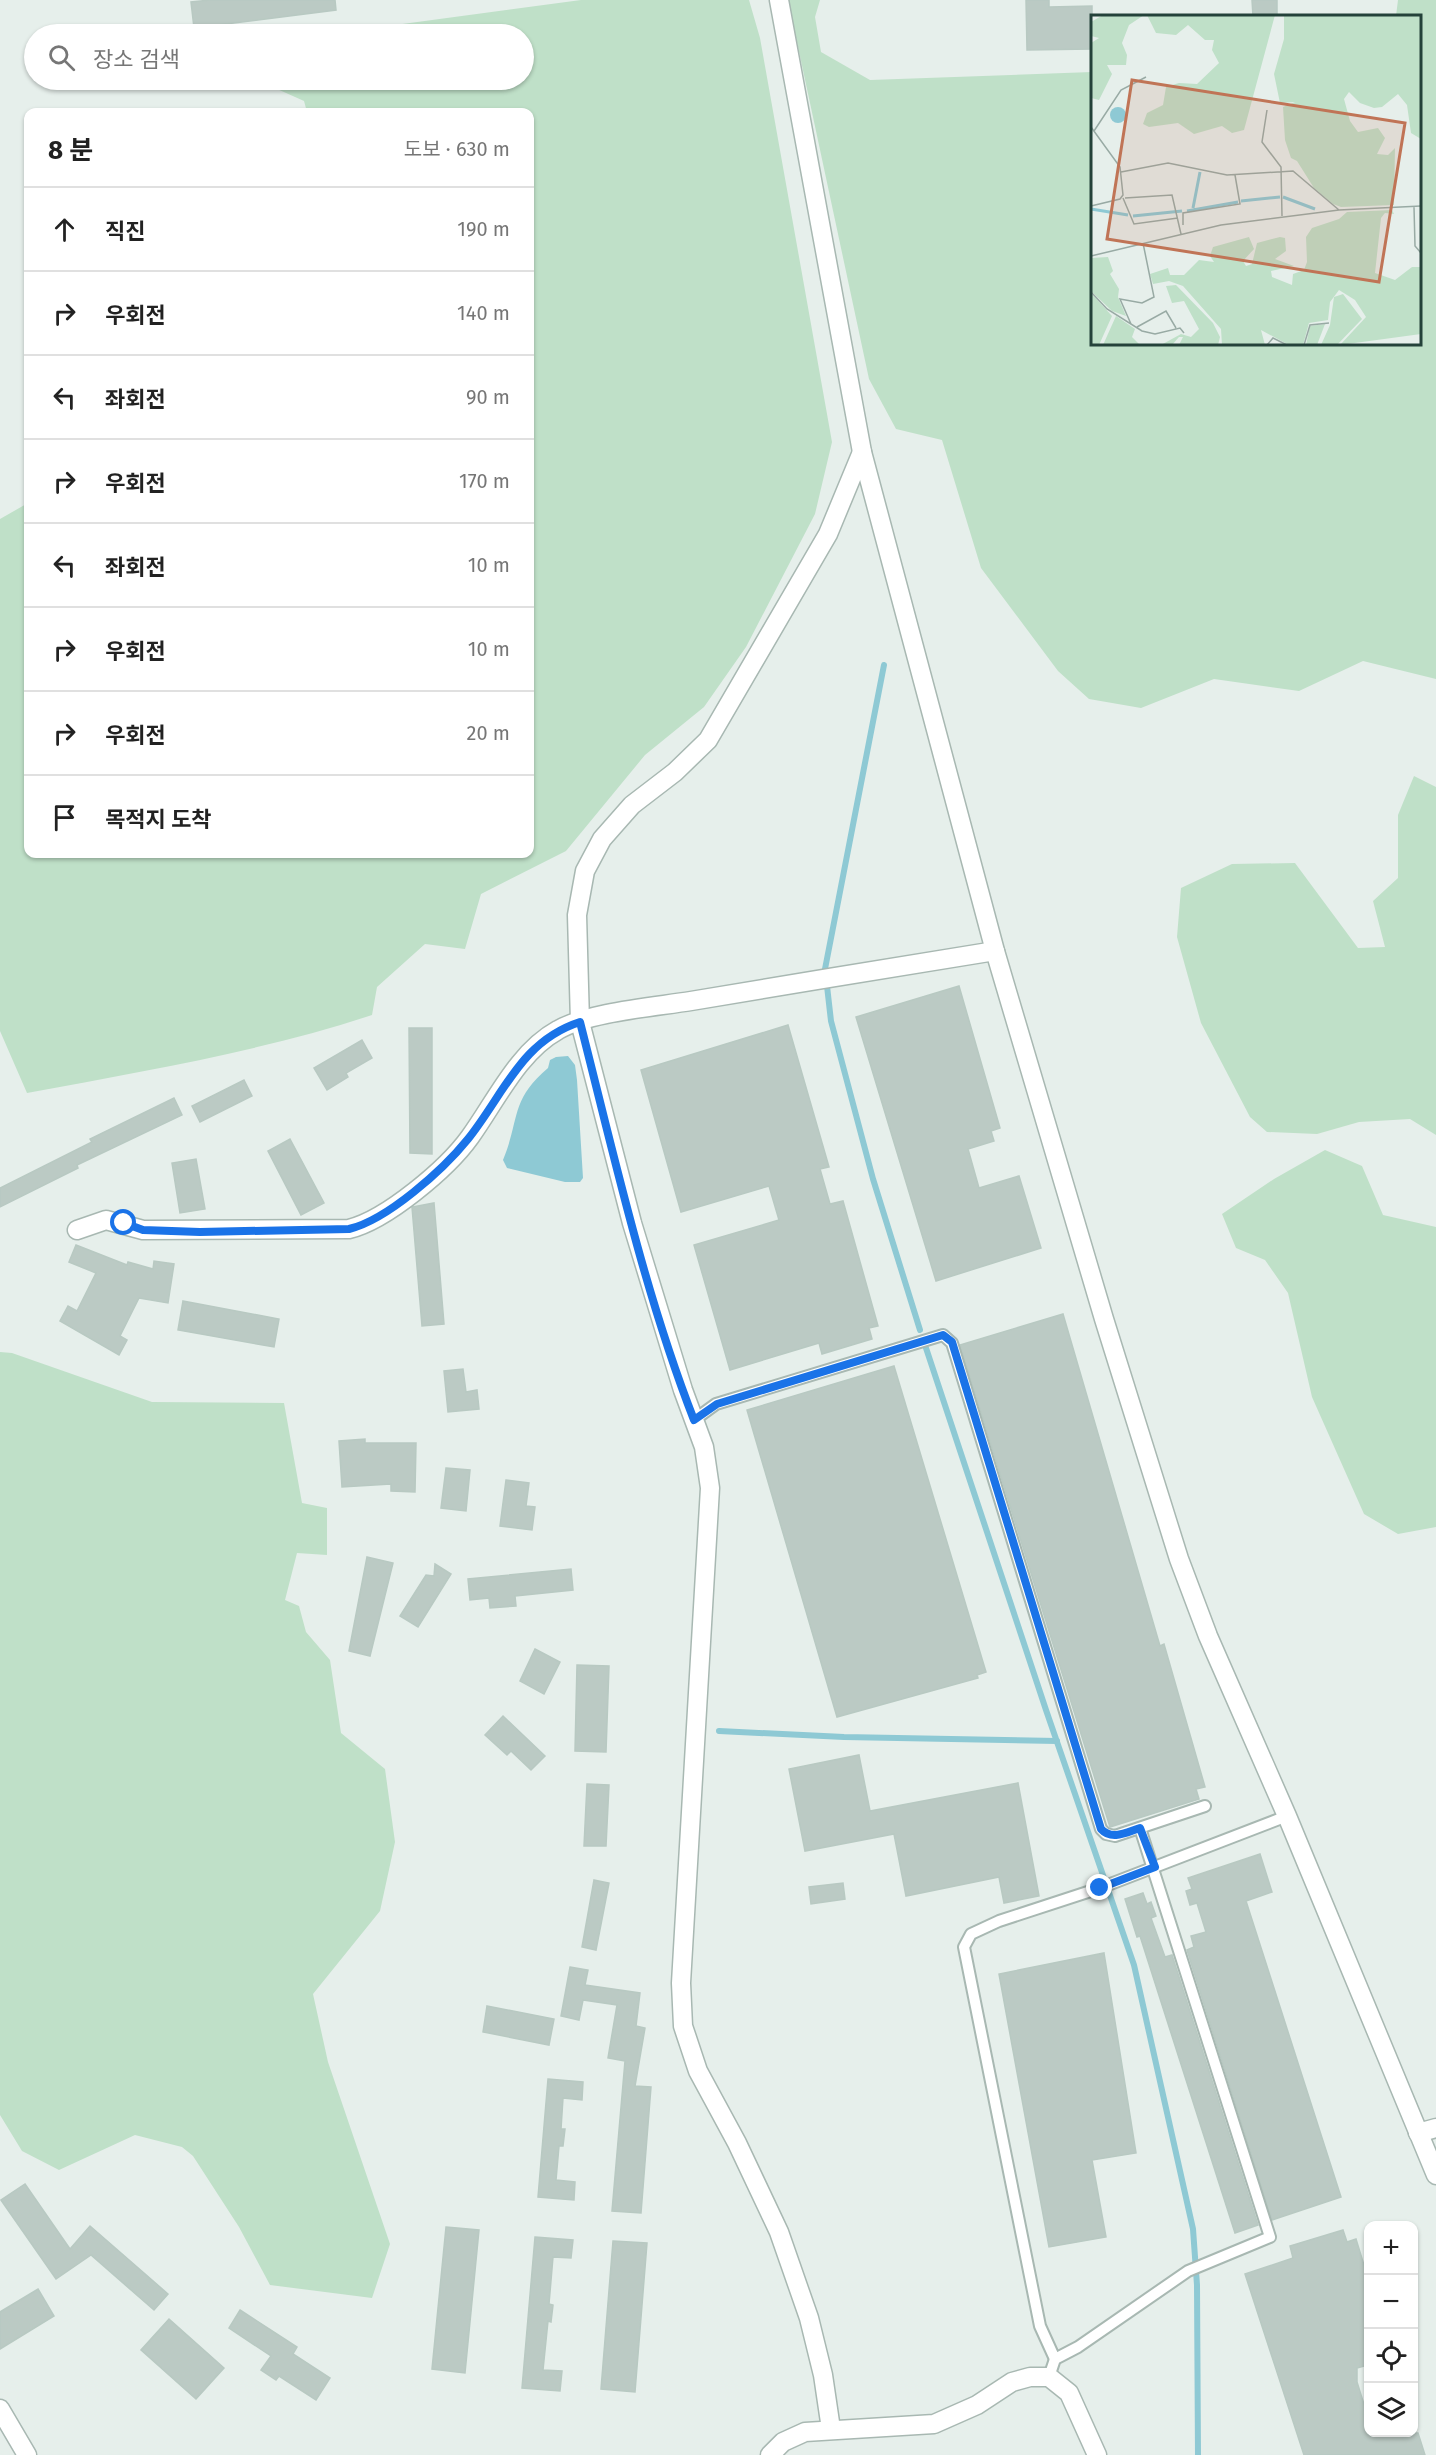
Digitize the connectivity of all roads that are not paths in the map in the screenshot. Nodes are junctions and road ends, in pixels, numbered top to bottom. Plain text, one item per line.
1 (779, 0) edge
2 (862, 452) junction
3 (995, 951) junction
4 (580, 1022) junction
5 (78, 1230) dead end
6 (694, 1420) junction
7 (1205, 1806) dead end
8 (1287, 1816) junction
9 (1140, 1828) junction
10 (1155, 1867) junction
11 (1436, 2128) edge
12 (1418, 2133) junction
13 (1436, 2175) edge
14 (1055, 2359) junction
15 (1049, 2377) junction
16 (0, 2409) edge
17 (831, 2428) junction
18 (27, 2455) edge
19 (770, 2455) edge
20 (1097, 2455) edge

1 - 2 street
2 - 3 street
2 - 4 street
3 - 4 street
3 - 8 street
4 - 5 street
4 - 6 street
6 - 9 lane
6 - 17 street
7 - 9 lane
8 - 10 lane
8 - 12 street
9 - 10 lane
10 - 14 lane
10 - 14 lane
11 - 12 street
12 - 13 street
14 - 15 lane
15 - 17 street
15 - 20 street
16 - 18 street
17 - 19 street

